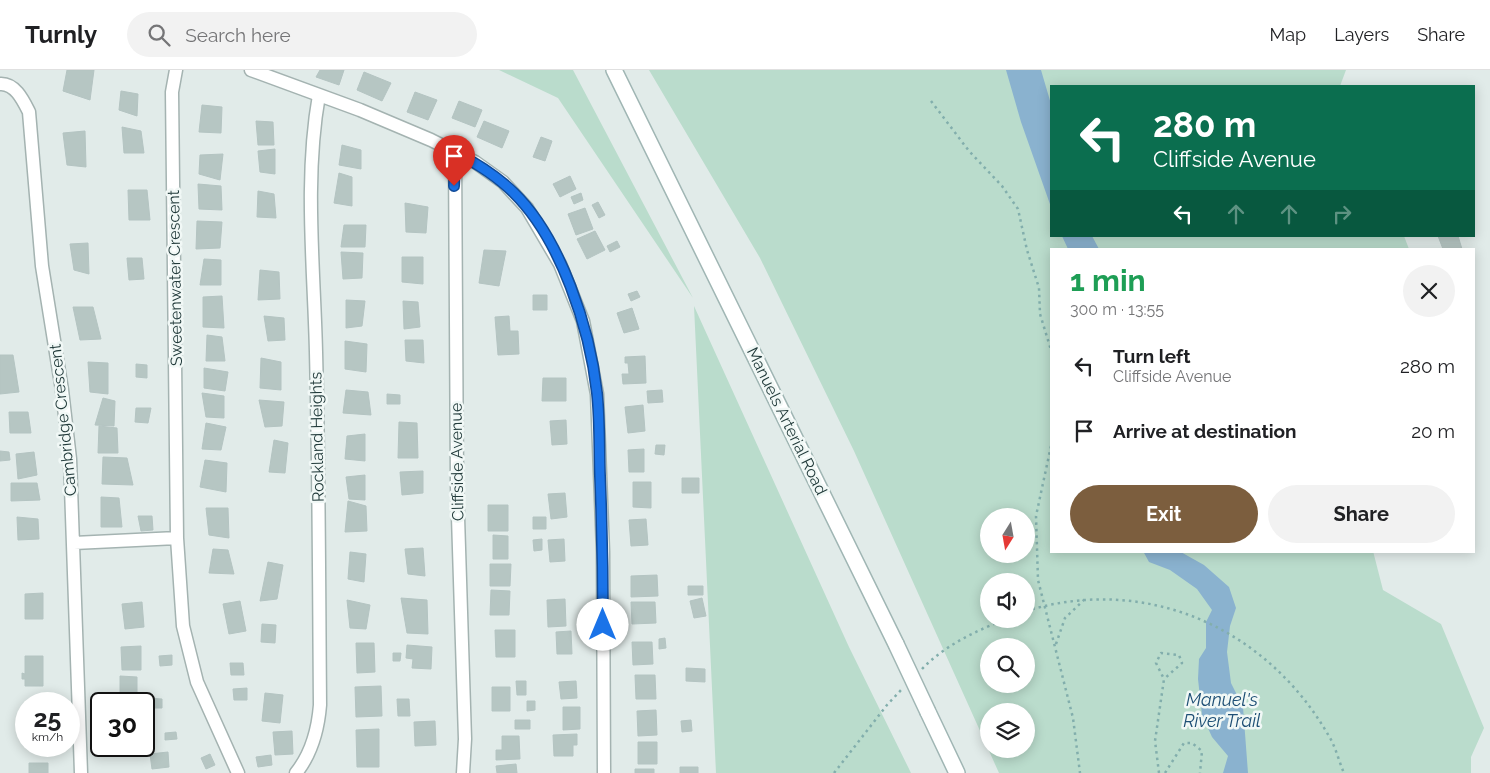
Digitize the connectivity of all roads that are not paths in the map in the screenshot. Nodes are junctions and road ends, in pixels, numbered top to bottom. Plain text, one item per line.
1 (176, 70) edge
2 (251, 70) edge
3 (614, 70) edge
4 (0, 84) edge
5 (318, 95) junction
6 (455, 152) junction
7 (177, 538) junction
8 (74, 543) junction
9 (81, 773) edge
10 (238, 773) edge
11 (296, 773) edge
12 (463, 773) edge
13 (604, 773) edge
14 (957, 773) edge

1 - 7 street, Sweetenwater Crescent
2 - 5 street
3 - 14 main road, Manuels Arterial Road, bridge
4 - 8 street, Cambridge Crescent
5 - 6 street
5 - 11 street, Rockland Heights
6 - 12 street, Cliffside Avenue
6 - 13 street
7 - 8 street
7 - 10 street, Sweetenwater Crescent
8 - 9 street, Cambridge Crescent

